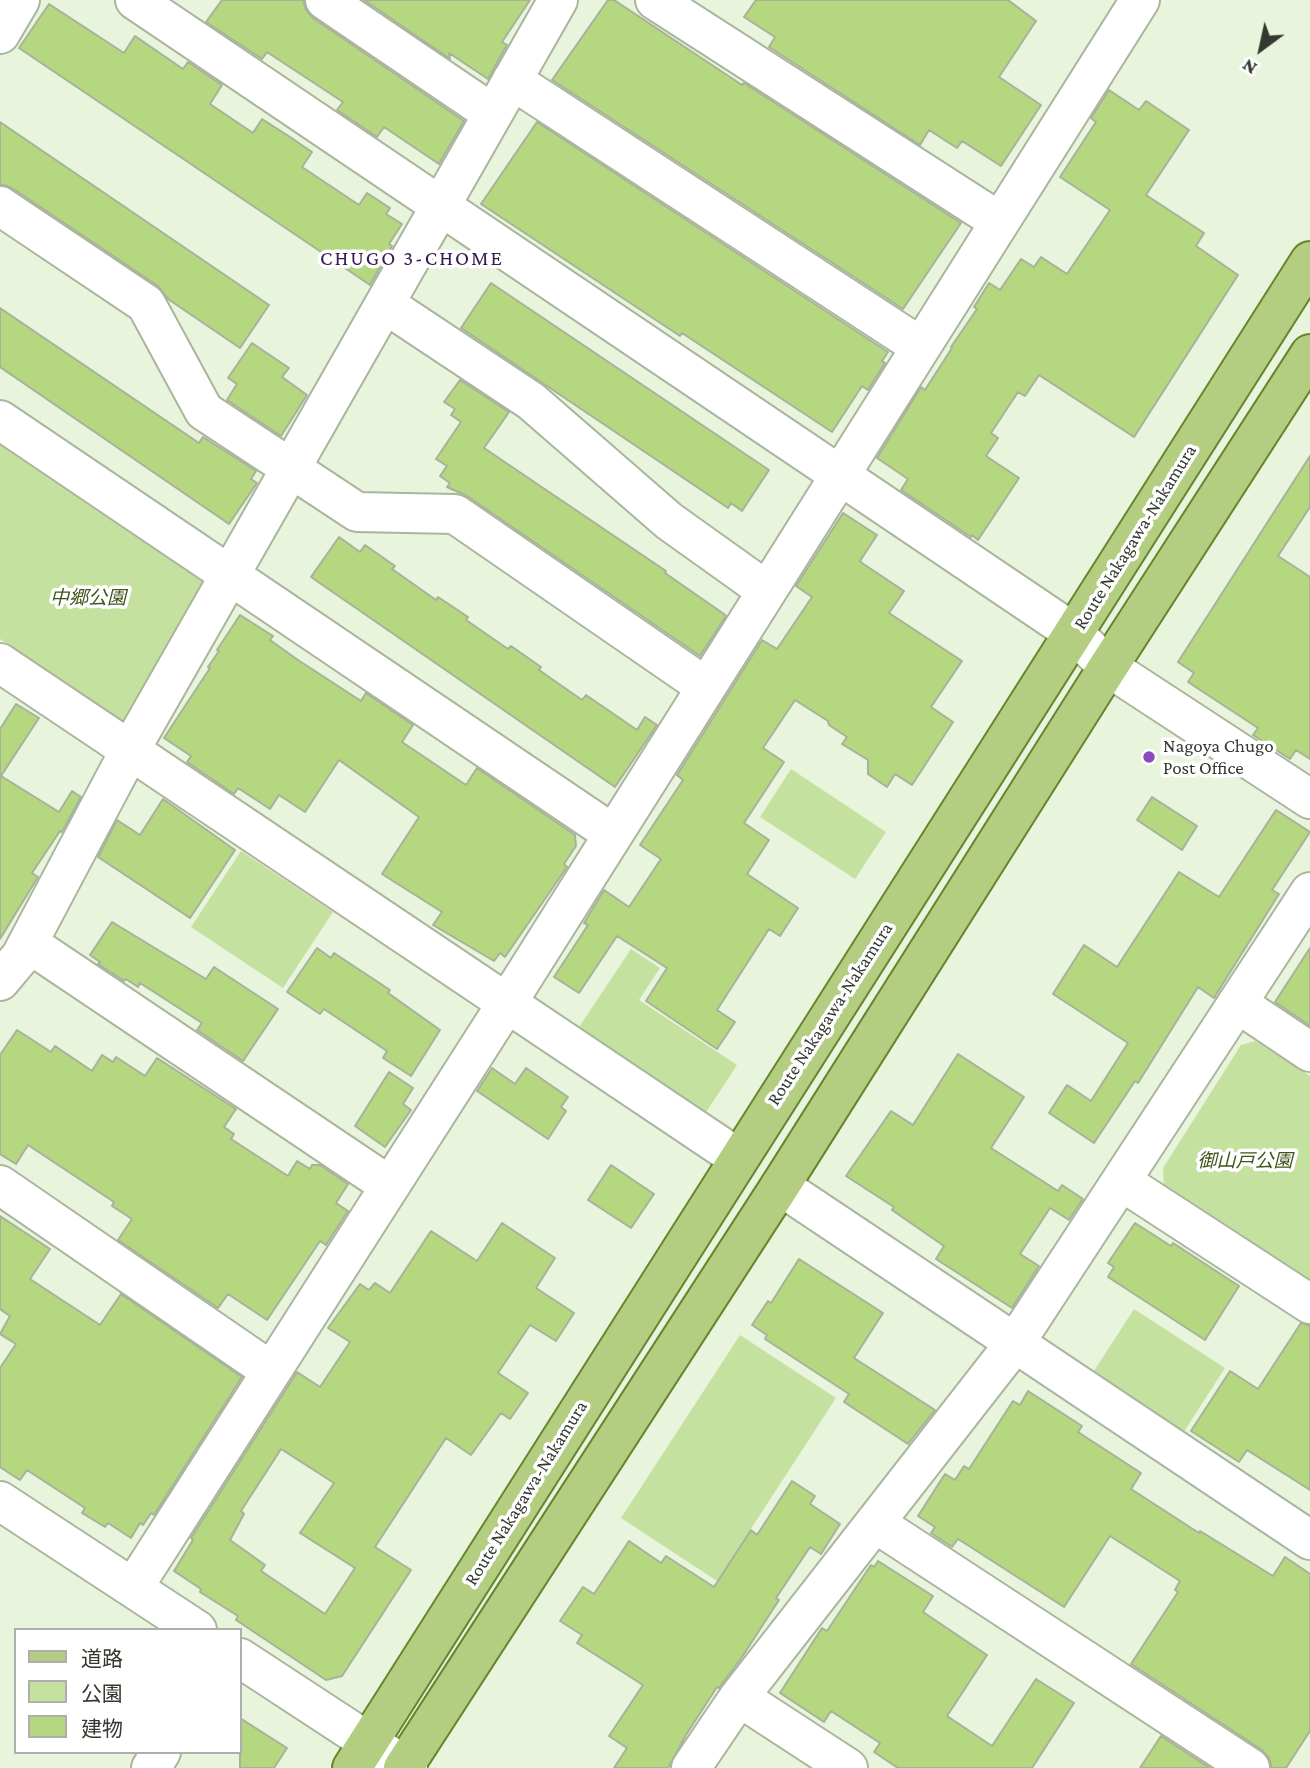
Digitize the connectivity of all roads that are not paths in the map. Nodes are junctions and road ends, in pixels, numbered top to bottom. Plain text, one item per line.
1 (20, 0) edge
2 (135, 0) edge
3 (325, 0) edge
4 (558, 0) edge
5 (654, 0) edge
6 (1140, 0) edge
7 (0, 34) edge
8 (512, 80) junction
9 (493, 114) junction
10 (0, 206) edge
11 (440, 206) junction
12 (1000, 222) junction
13 (1310, 261) edge
14 (385, 304) junction
15 (921, 347) junction
16 (1310, 354) edge
17 (0, 419) edge
18 (291, 467) junction
19 (840, 475) junction
20 (230, 575) junction
21 (767, 591) junction
22 (1074, 633) junction
23 (0, 663) edge
24 (1108, 667) junction
25 (706, 687) junction
26 (130, 750) junction
27 (1310, 799) edge
28 (613, 834) junction
29 (1310, 892) edge
30 (28, 943) junction
31 (0, 981) edge
32 (507, 1003) junction
33 (1237, 1003) junction
34 (1310, 1052) edge
35 (738, 1158) junction
36 (1121, 1181) junction
37 (0, 1185) edge
38 (390, 1186) junction
39 (780, 1186) junction
40 (1310, 1304) edge
41 (1016, 1343) junction
42 (271, 1371) junction
43 (0, 1501) edge
44 (875, 1523) junction
45 (1310, 1540) edge
46 (133, 1588) junction
47 (194, 1628) edge
48 (242, 1660) edge
49 (739, 1697) junction
50 (360, 1755) edge
51 (405, 1767) edge
52 (691, 1768) edge
53 (848, 1768) edge
54 (1250, 1768) edge

1 - 7 street
2 - 11 street
3 - 9 street
4 - 8 street
5 - 12 street
6 - 12 street
8 - 9 street
8 - 15 street
9 - 11 street
10 - 18 street
11 - 14 street
11 - 19 street
12 - 15 street
13 - 22 main road, Route Nakagawa-Nakamura
14 - 18 street
14 - 21 street
15 - 19 street
16 - 24 main road
17 - 20 street
18 - 20 street
18 - 25 street
19 - 21 street
19 - 22 street
20 - 26 street
20 - 28 street
21 - 25 street
22 - 24 street
22 - 35 main road, Route Nakagawa-Nakamura
23 - 26 street
24 - 27 street
24 - 39 main road
25 - 28 street
26 - 30 street
26 - 32 street
28 - 32 street
29 - 33 street
30 - 31 street
30 - 38 street
32 - 35 street
32 - 38 street
33 - 34 street
33 - 36 street
35 - 50 main road, Route Nakagawa-Nakamura
36 - 40 street
36 - 41 street
37 - 42 street
38 - 42 street
39 - 41 street
39 - 51 main road
41 - 44 street
41 - 45 street
42 - 46 street
43 - 46 street
44 - 49 street
44 - 54 street
46 - 47 street
48 - 50 street
49 - 52 street
49 - 53 street
50 - 51 street

